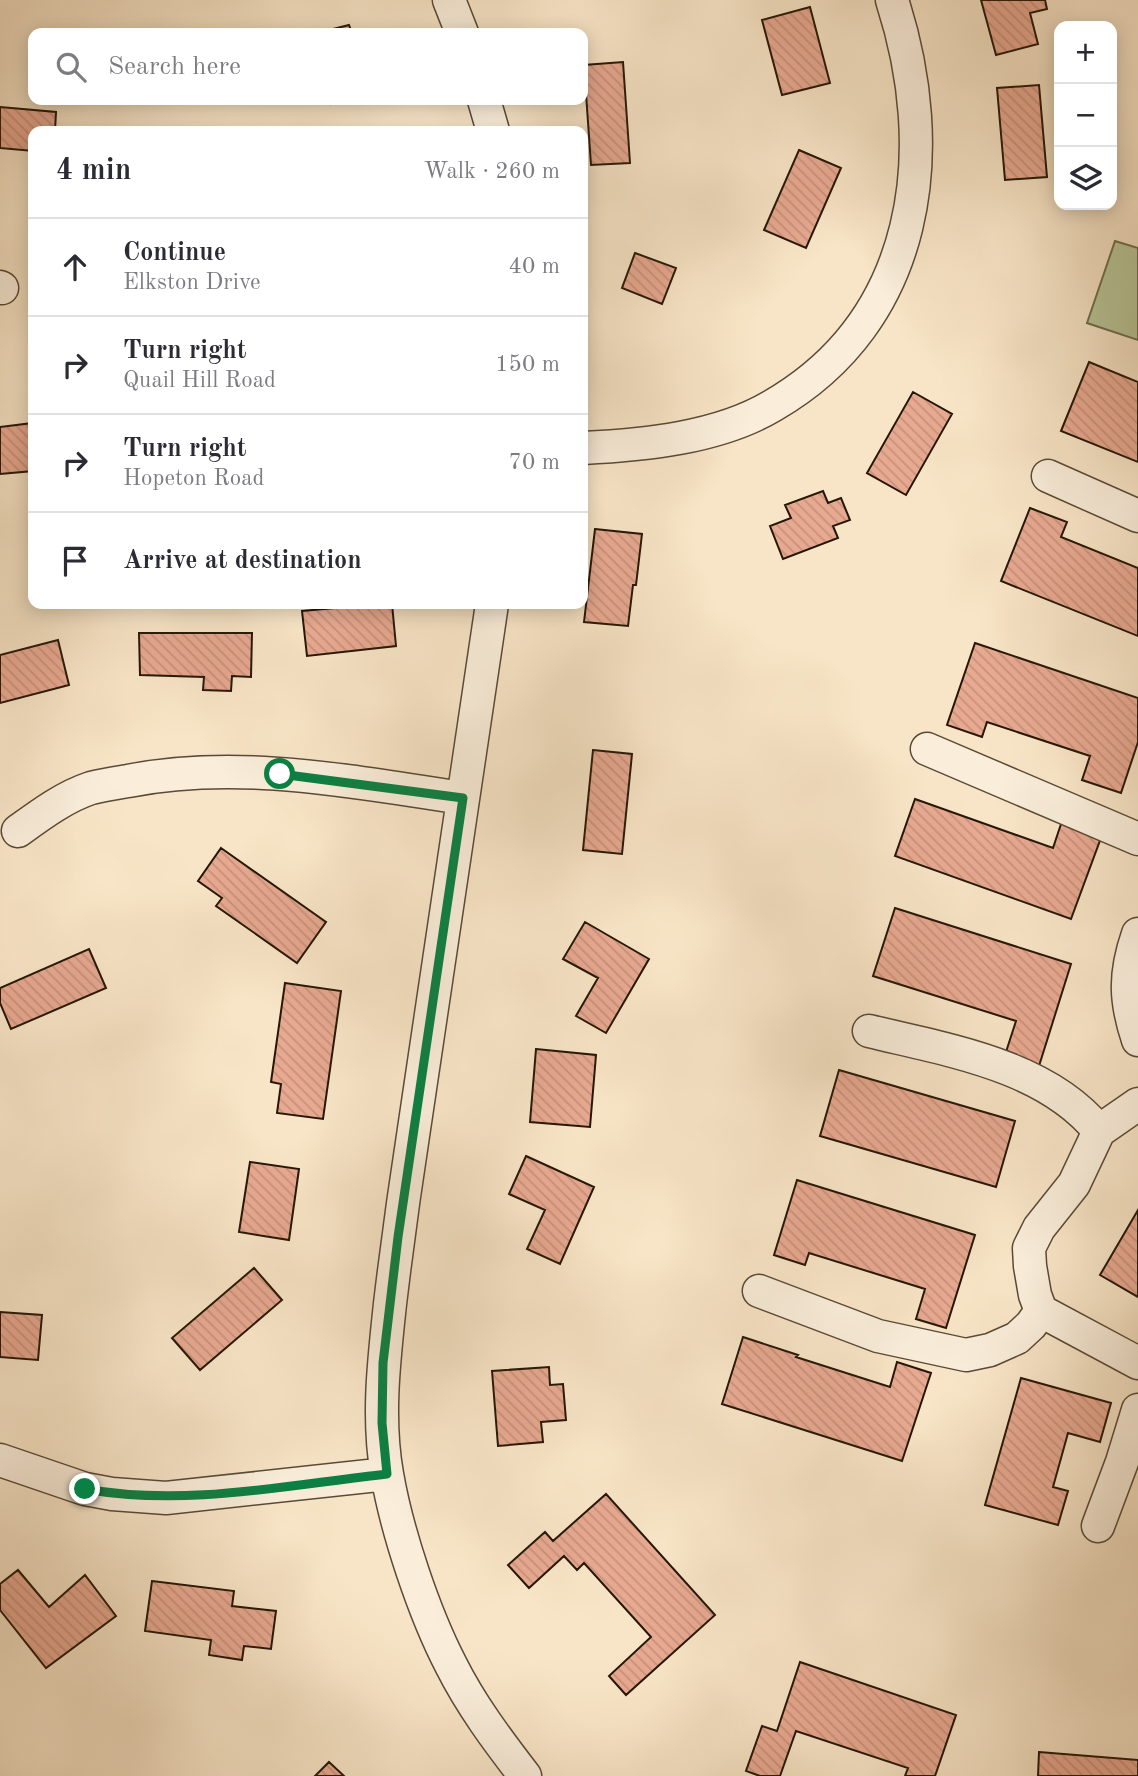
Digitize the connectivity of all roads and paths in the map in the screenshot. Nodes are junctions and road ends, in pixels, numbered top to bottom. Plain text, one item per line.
1 (450, 0) edge
2 (892, 0) edge
3 (460, 28) edge
4 (485, 105) edge
5 (492, 126) edge
6 (588, 447) edge
7 (1048, 476) dead end
8 (1138, 516) edge
9 (491, 609) edge
10 (927, 749) dead end
11 (463, 798) junction
12 (18, 831) dead end
13 (1138, 839) edge
14 (1138, 934) edge
15 (869, 1031) dead end
16 (1138, 1040) edge
17 (1138, 1104) edge
18 (1099, 1131) junction
19 (759, 1291) dead end
20 (1041, 1311) junction
21 (1138, 1363) edge
22 (1138, 1410) edge
23 (0, 1460) edge
24 (387, 1474) junction
25 (1098, 1526) dead end
26 (525, 1776) edge

1 - 3 street
2 - 6 street
4 - 5 street
7 - 8 street
9 - 11 street
10 - 13 street
11 - 12 street
11 - 24 street
14 - 16 street
15 - 18 street
17 - 18 street
18 - 20 street
19 - 20 street
20 - 21 street
22 - 25 street
23 - 24 street
24 - 26 street

